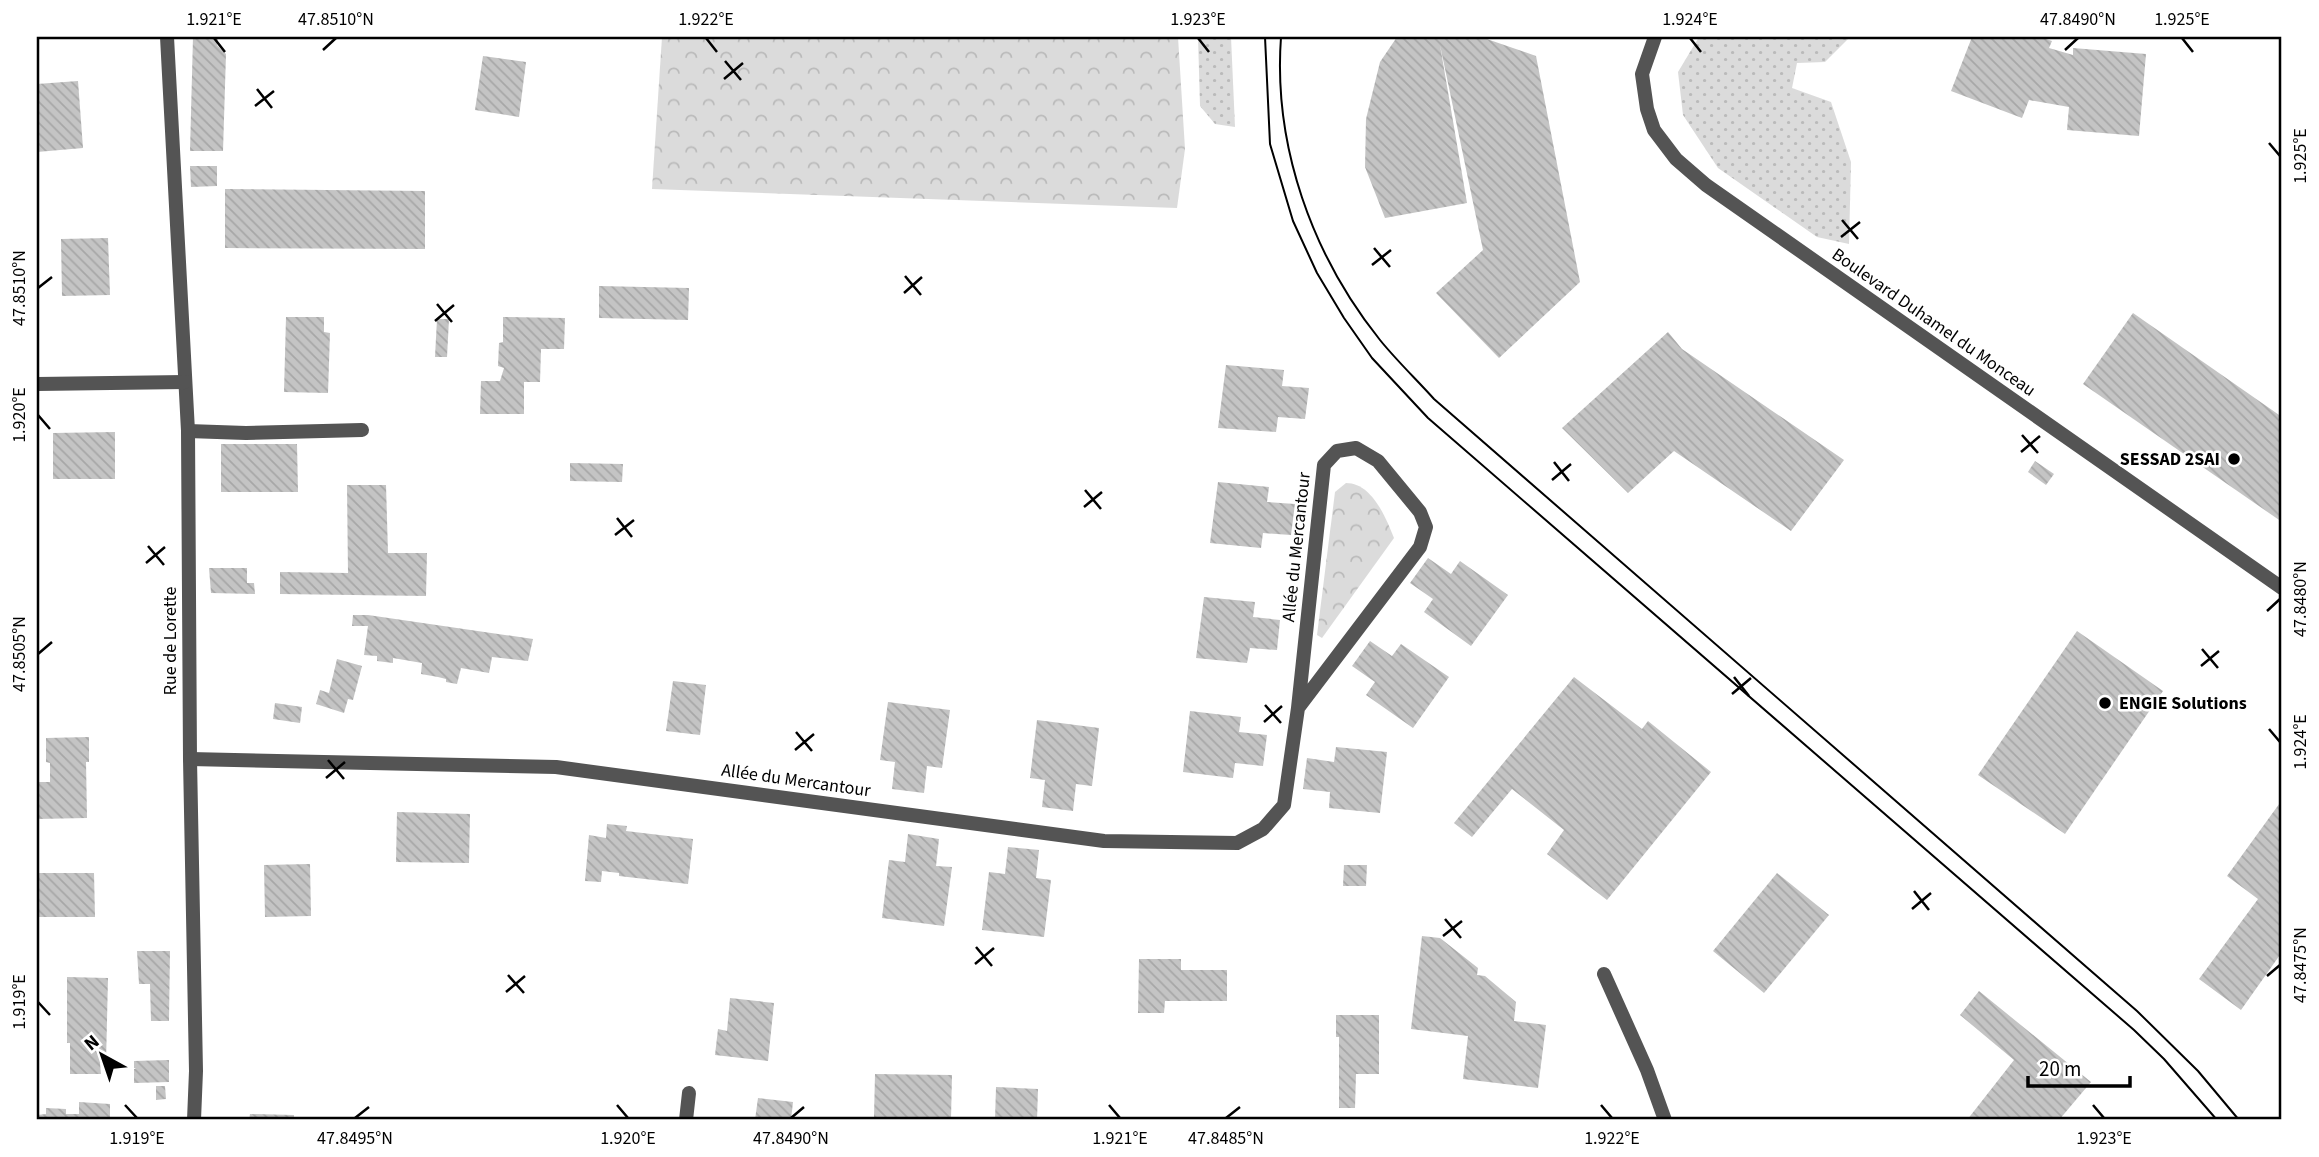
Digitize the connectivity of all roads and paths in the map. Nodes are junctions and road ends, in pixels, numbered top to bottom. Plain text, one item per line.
1 (167, 37) edge
2 (1655, 37) edge
3 (185, 382) junction
4 (37, 384) edge
5 (362, 430) dead end
6 (188, 431) junction
7 (2282, 588) edge
8 (1298, 708) junction
9 (190, 759) junction
10 (1604, 974) dead end
11 (688, 1093) dead end
12 (194, 1120) edge
13 (686, 1120) edge
14 (1665, 1120) edge

1 - 3 street, Rue de Lorette
2 - 7 street, Boulevard Duhamel du Monceau
3 - 4 street
3 - 6 street, Rue de Lorette
5 - 6 street
6 - 9 street, Rue de Lorette
8 - 8 street, Allée du Mercantour
8 - 9 street, Allée du Mercantour
9 - 12 street, Rue de Lorette
10 - 14 street
11 - 13 street

